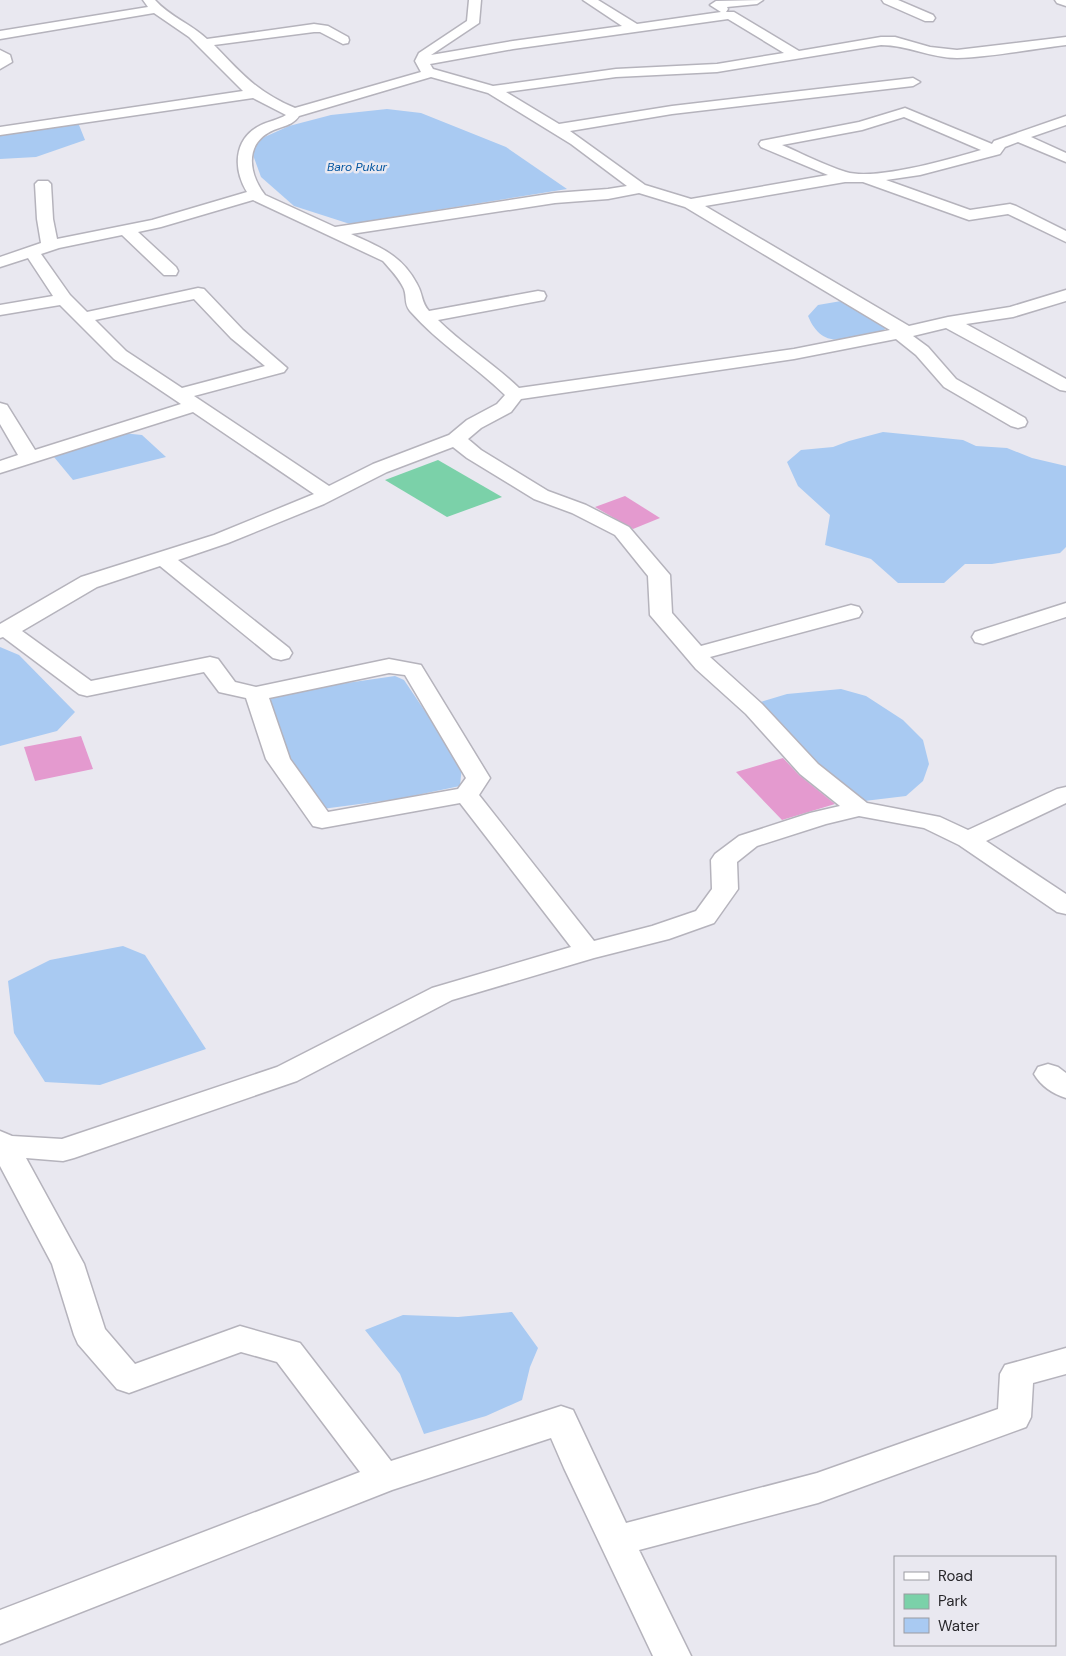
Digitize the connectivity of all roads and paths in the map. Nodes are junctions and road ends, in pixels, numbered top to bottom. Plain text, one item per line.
1 (475, 0) edge
2 (589, 0) edge
3 (757, 0) edge
4 (888, 0) edge
5 (1061, 0) edge
6 (1066, 2) edge
7 (153, 5) edge
8 (730, 15) junction
9 (929, 18) dead end
10 (634, 28) junction
11 (0, 35) edge
12 (343, 40) dead end
13 (1066, 41) edge
14 (203, 43) junction
15 (0, 54) edge
16 (799, 56) junction
17 (0, 65) edge
18 (425, 66) junction
19 (913, 82) dead end
20 (860, 89) junction
21 (492, 90) junction
22 (256, 93) junction
23 (905, 112) junction
24 (294, 113) junction
25 (1066, 120) edge
26 (556, 129) junction
27 (0, 131) edge
28 (1020, 138) junction
29 (995, 151) junction
30 (1066, 158) edge
31 (845, 177) junction
32 (868, 179) junction
33 (43, 184) dead end
34 (640, 188) junction
35 (256, 194) junction
36 (690, 204) junction
37 (1066, 222) edge
38 (1046, 227) junction
39 (126, 230) junction
40 (333, 232) junction
41 (1066, 237) edge
42 (50, 246) junction
43 (32, 252) junction
44 (0, 262) edge
45 (170, 271) dead end
46 (1066, 295) edge
47 (538, 296) dead end
48 (64, 299) junction
49 (0, 310) edge
50 (425, 317) junction
51 (83, 318) junction
52 (948, 322) junction
53 (903, 333) junction
54 (1066, 386) edge
55 (516, 394) junction
56 (177, 395) junction
57 (194, 406) junction
58 (0, 409) edge
59 (1018, 422) dead end
60 (456, 439) junction
61 (30, 458) junction
62 (0, 467) edge
63 (327, 494) junction
64 (163, 558) junction
65 (1066, 610) edge
66 (851, 612) dead end
67 (3, 630) edge
68 (982, 637) dead end
69 (281, 653) dead end
70 (696, 654) junction
71 (256, 694) junction
72 (1066, 794) edge
73 (466, 795) junction
74 (859, 809) junction
75 (968, 840) junction
76 (1066, 906) edge
77 (588, 951) junction
78 (2, 1144) edge
79 (1066, 1361) edge
80 (384, 1478) junction
81 (616, 1541) junction
82 (0, 1627) edge
83 (672, 1656) edge

1 - 18 street
2 - 10 street
3 - 8 street
4 - 9 street
5 - 6 street
7 - 11 street
7 - 14 street
8 - 10 street
8 - 16 street
10 - 18 street
12 - 14 street
13 - 16 street
14 - 22 street
15 - 17 street
16 - 21 street
18 - 21 street
18 - 24 street
19 - 20 street
20 - 23 street
20 - 26 street
21 - 26 street
22 - 24 street
22 - 27 street
23 - 29 street
23 - 31 street
24 - 35 street
25 - 28 street
26 - 34 street
28 - 29 street
28 - 30 street
29 - 32 street
31 - 32 street
31 - 36 street
32 - 38 street
33 - 42 street
34 - 36 street
34 - 40 street
35 - 39 street
35 - 40 street
36 - 53 street
37 - 38 street
38 - 41 street
39 - 42 street
39 - 45 street
40 - 50 street
42 - 43 street
43 - 44 street
43 - 48 street
46 - 52 street
47 - 50 street
48 - 49 street
48 - 51 street
50 - 55 street
51 - 56 street
51 - 56 street
52 - 53 street
52 - 54 street
53 - 55 street
53 - 59 street
55 - 60 street
56 - 57 street
57 - 61 street
57 - 63 street
58 - 61 street
60 - 63 street
60 - 70 street
61 - 62 street
63 - 64 street
64 - 67 street
64 - 69 street
65 - 68 street
66 - 70 street
67 - 71 street
70 - 74 street
71 - 73 street
71 - 73 street
72 - 75 street
73 - 77 street
74 - 75 street
74 - 77 street
75 - 76 street
77 - 78 street
78 - 80 street
79 - 81 street
80 - 81 street
80 - 82 street
81 - 83 street

